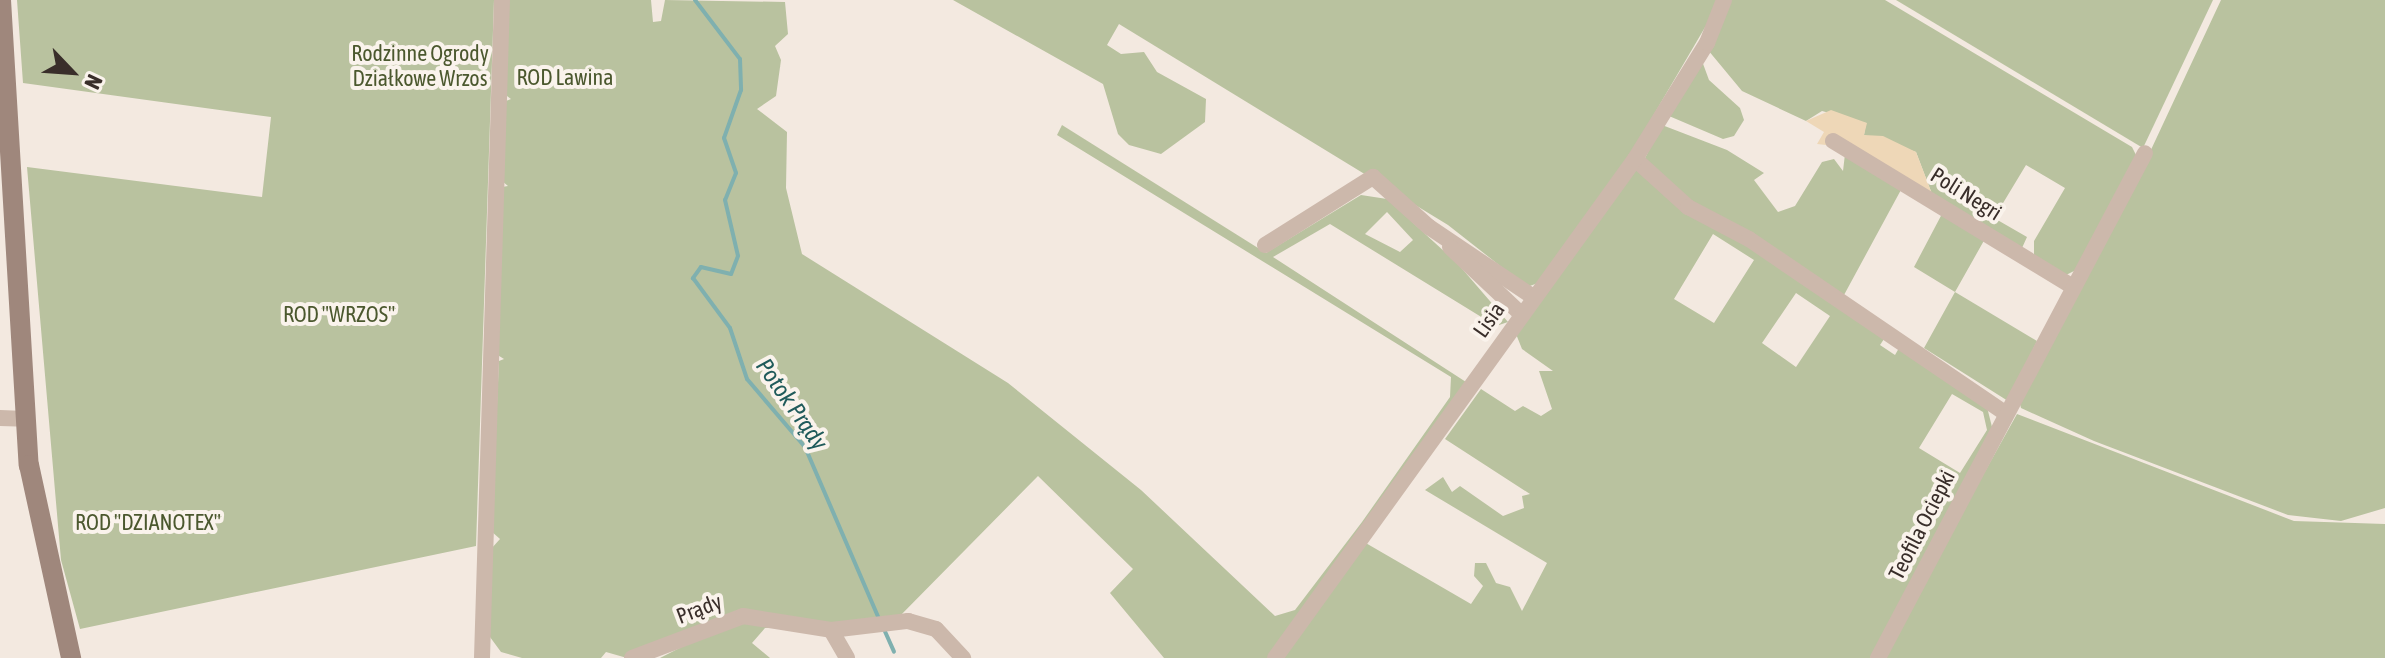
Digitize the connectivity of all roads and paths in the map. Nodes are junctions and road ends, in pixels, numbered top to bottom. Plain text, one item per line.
1 (1, 0) edge
2 (502, 0) edge
3 (1724, 0) edge
4 (1833, 141) dead end
5 (2145, 153) dead end
6 (1635, 159) junction
7 (1429, 227) junction
8 (1265, 245) dead end
9 (2073, 287) junction
10 (1533, 297) junction
11 (1521, 314) junction
12 (2005, 413) junction
13 (0, 418) edge
14 (25, 419) junction
15 (831, 630) junction
16 (71, 658) edge
17 (482, 658) edge
18 (632, 658) edge
19 (847, 658) edge
20 (963, 658) edge
21 (1275, 658) edge
22 (1878, 658) edge

1 - 14 main road
2 - 17 street
3 - 6 street, Lisia
4 - 9 street, Poli Negri
5 - 9 street, Teofila Ociepki
6 - 10 street, Lisia
6 - 12 street
7 - 8 street
7 - 10 street
7 - 11 street
9 - 12 street, Teofila Ociepki
10 - 11 street, Lisia
11 - 21 street, Lisia
12 - 22 street, Teofila Ociepki
13 - 14 street
14 - 16 main road
15 - 18 street, Prądy
15 - 19 street
15 - 20 street, Prądy

